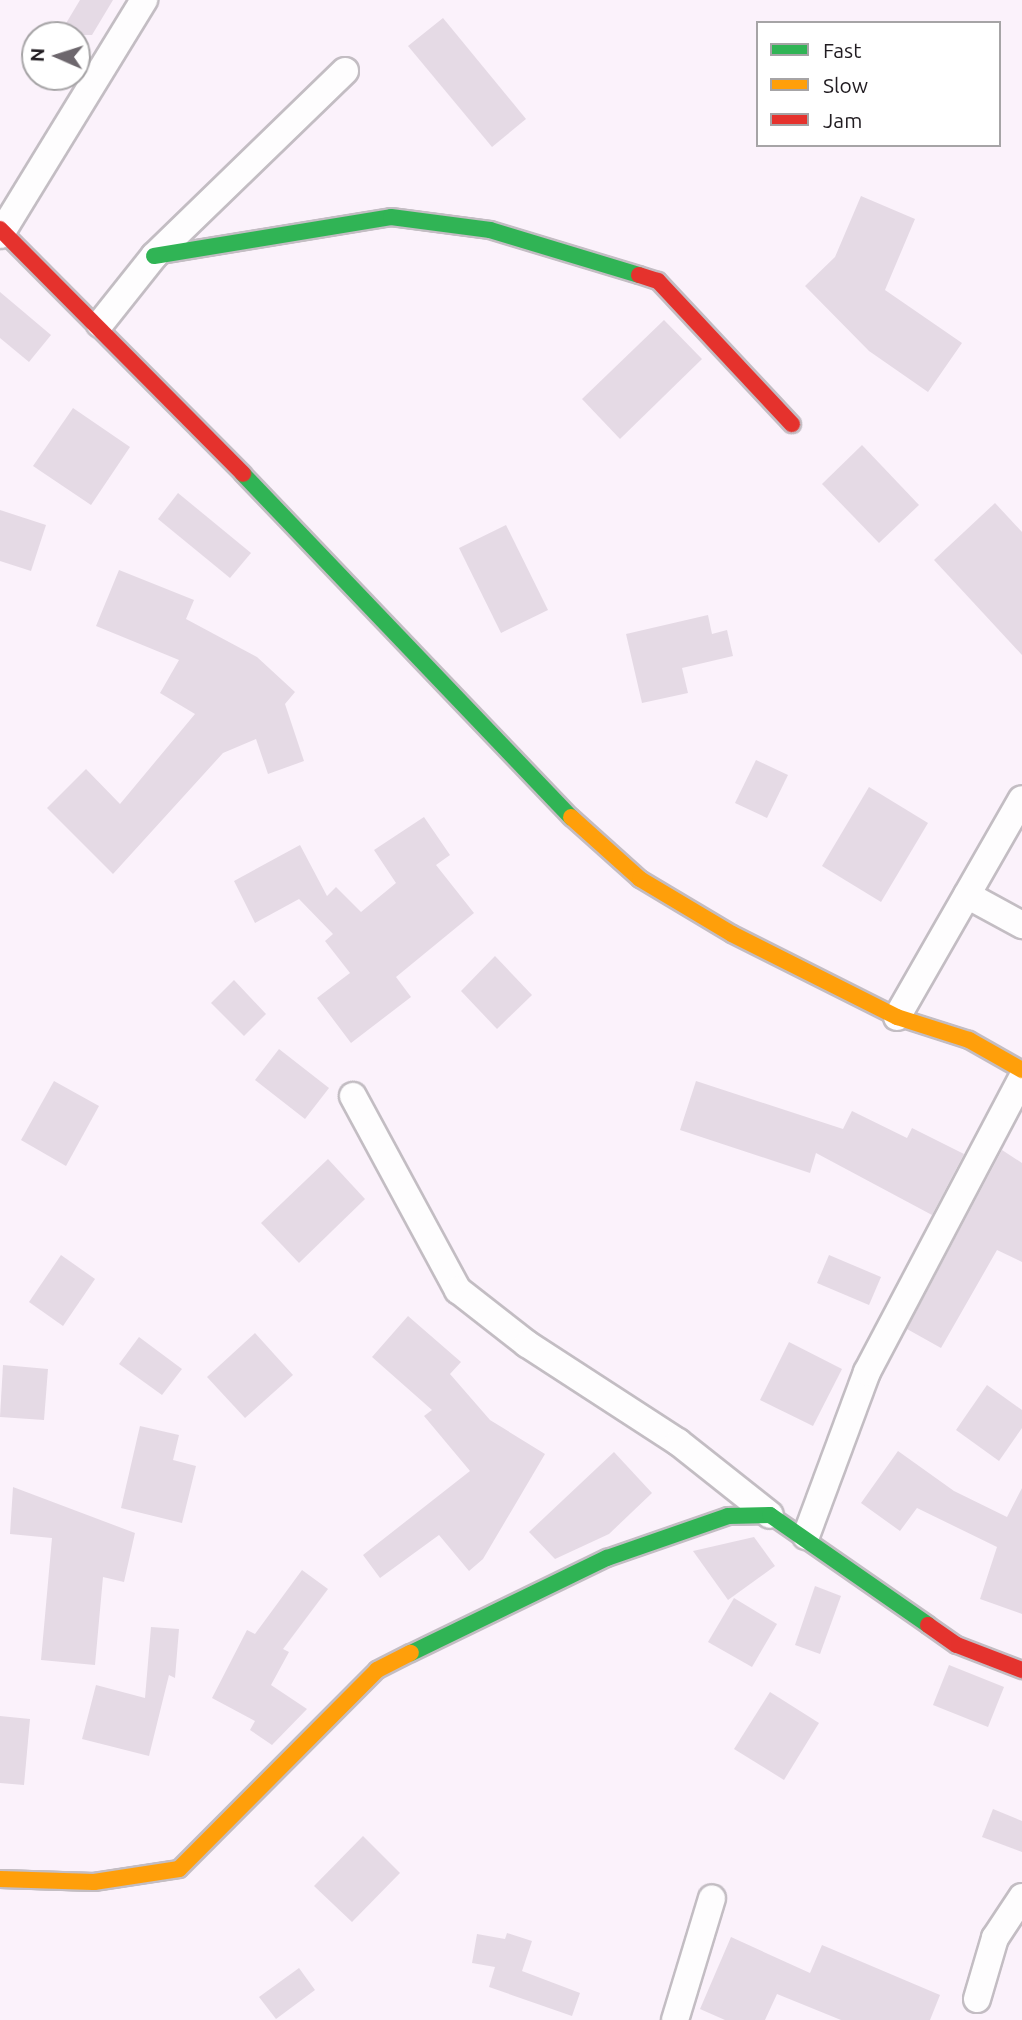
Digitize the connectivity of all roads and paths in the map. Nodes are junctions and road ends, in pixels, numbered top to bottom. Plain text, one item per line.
1 (144, 0) edge
2 (345, 71) dead end
3 (1, 232) edge
4 (154, 256) junction
5 (100, 324) junction
6 (792, 424) dead end
7 (1022, 799) edge
8 (967, 895) junction
9 (1022, 925) edge
10 (897, 1017) junction
11 (1022, 1070) edge
12 (1022, 1078) edge
13 (353, 1096) dead end
14 (770, 1515) junction
15 (806, 1536) junction
16 (1022, 1670) edge
17 (0, 1879) edge
18 (1022, 1897) edge
19 (712, 1898) dead end
20 (977, 1999) dead end
21 (675, 2020) edge

1 - 3 street
2 - 4 street
3 - 5 street
4 - 5 street
4 - 6 street
5 - 10 street
7 - 8 street
8 - 9 street
8 - 10 street
10 - 11 street
12 - 15 street
13 - 14 street
14 - 15 street
14 - 17 street
15 - 16 street
18 - 20 street
19 - 21 street

